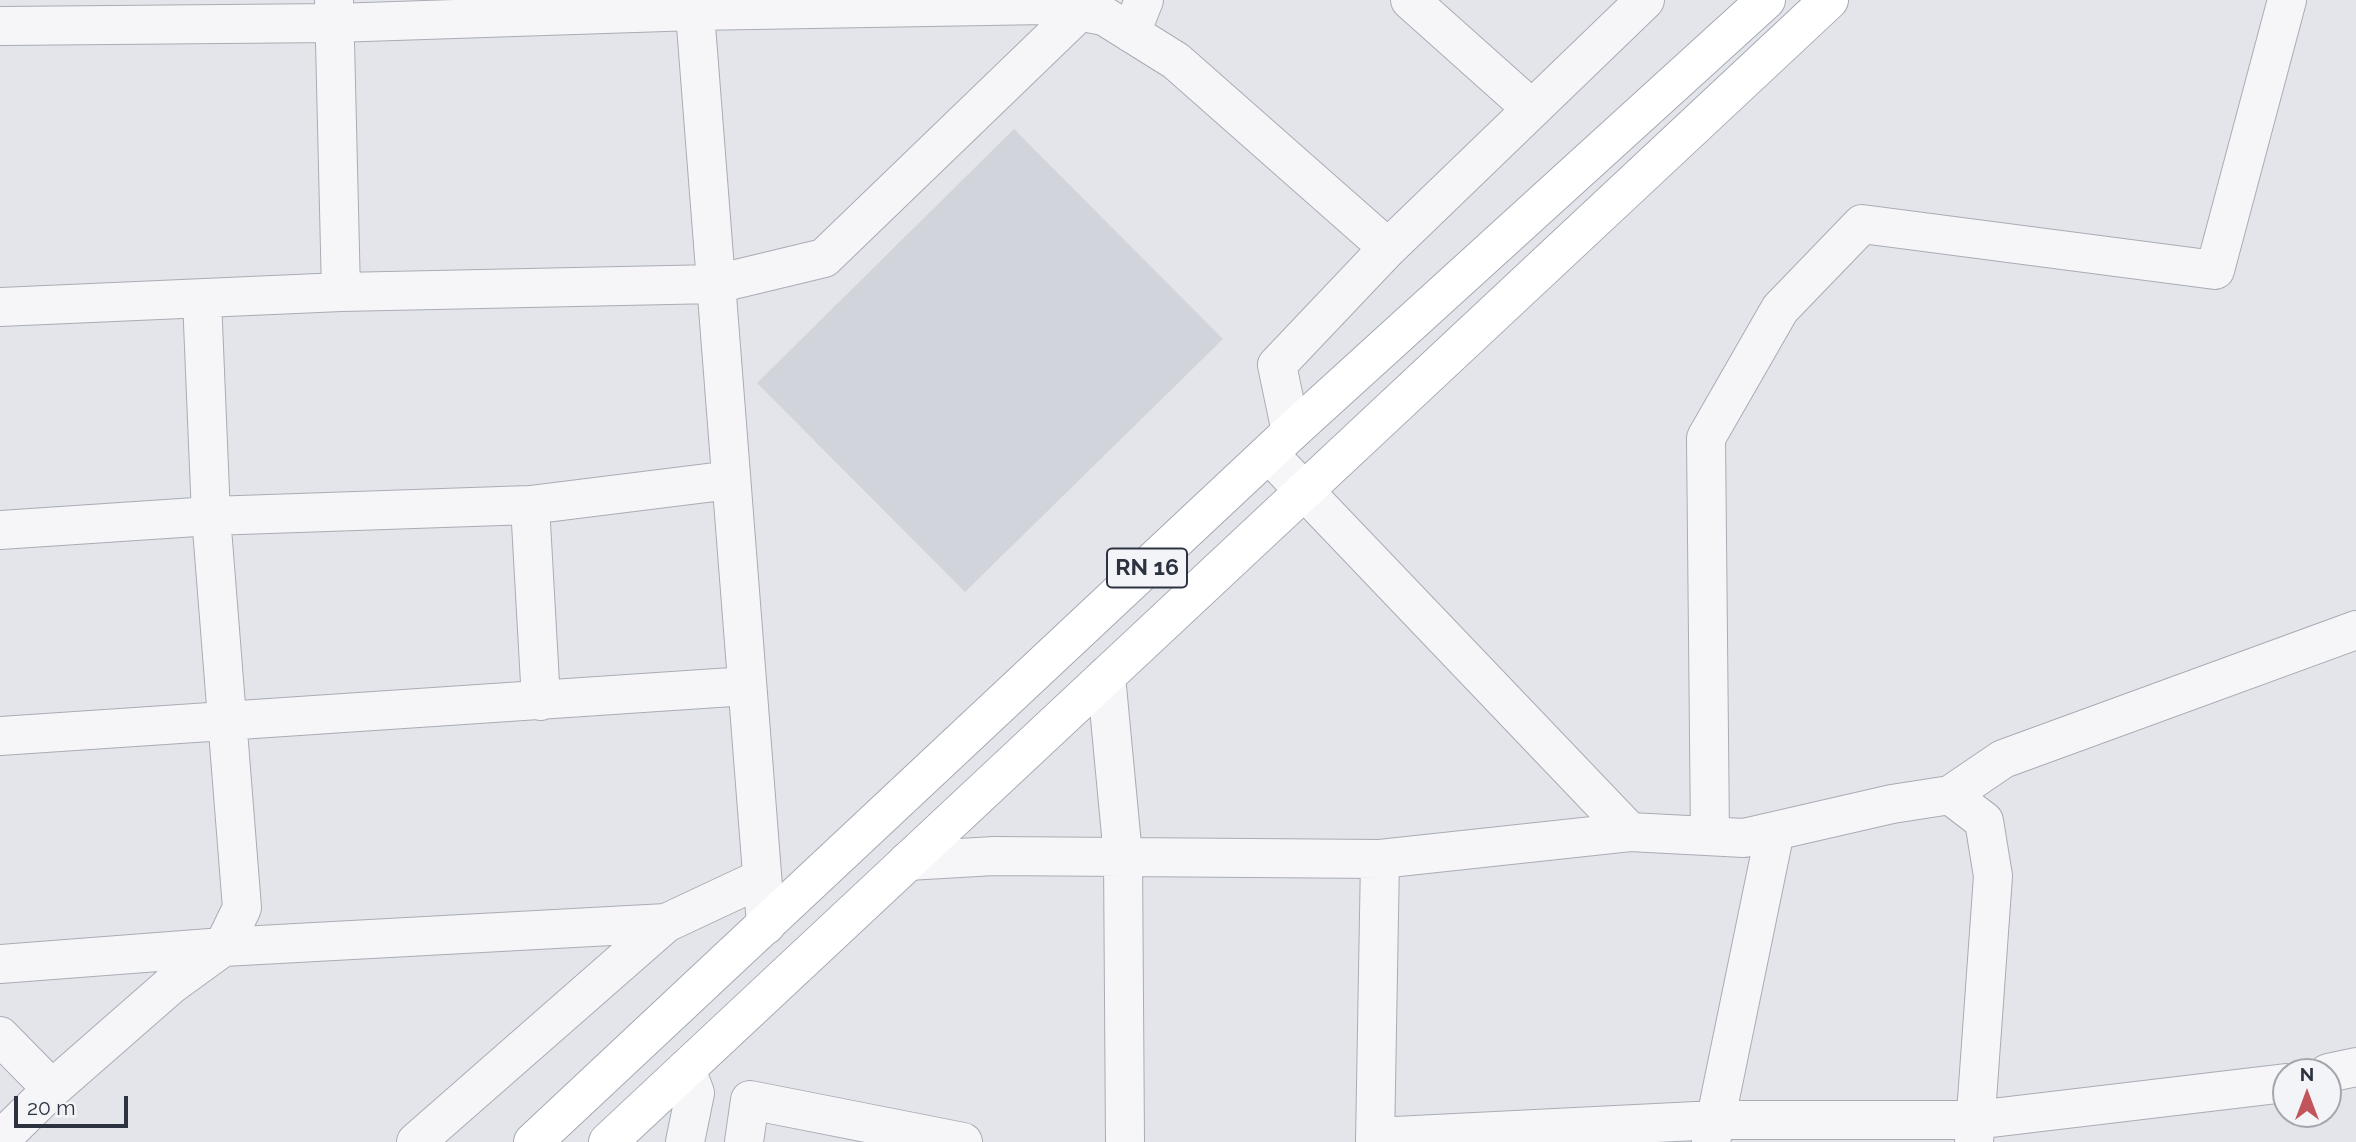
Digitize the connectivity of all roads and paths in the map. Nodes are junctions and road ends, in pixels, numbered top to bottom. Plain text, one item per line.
1 (1410, 0) edge
2 (1645, 0) edge
3 (1766, 0) edge
4 (1829, 0) edge
5 (2287, 0) edge
6 (884, 4) edge
7 (694, 6) edge
8 (1080, 11) junction
9 (335, 12) edge
10 (1138, 17) edge
11 (0, 26) edge
12 (1532, 109) junction
13 (1388, 248) junction
14 (716, 284) junction
15 (341, 292) junction
16 (202, 299) junction
17 (0, 307) edge
18 (1280, 443) junction
19 (731, 480) junction
20 (1303, 492) junction
21 (530, 505) junction
22 (211, 516) junction
23 (0, 530) edge
24 (2356, 630) edge
25 (1106, 676) junction
26 (747, 687) junction
27 (541, 701) junction
28 (226, 722) junction
29 (0, 736) edge
30 (1950, 795) junction
31 (1775, 831) junction
32 (1630, 832) junction
33 (1710, 836) junction
34 (1123, 856) junction
35 (1380, 859) junction
36 (908, 861) junction
37 (762, 878) junction
38 (666, 923) junction
39 (766, 925) junction
40 (223, 947) junction
41 (0, 964) edge
42 (0, 1036) edge
43 (691, 1081) junction
44 (2272, 1085) edge
45 (52, 1089) junction
46 (750, 1100) junction
47 (1714, 1131) edge
48 (1975, 1131) edge
49 (1375, 1139) edge
50 (0, 1140) edge
51 (416, 1142) edge
52 (533, 1142) edge
53 (608, 1142) edge
54 (685, 1142) edge
55 (744, 1142) edge
56 (963, 1142) edge
57 (1125, 1142) edge

1 - 12 street
2 - 12 street
3 - 18 main road, RN 16
4 - 20 main road, RN 16
5 - 33 street
6 - 7 street
6 - 8 street
7 - 9 street
7 - 14 street
8 - 10 street
8 - 14 street
9 - 11 street
9 - 15 street
10 - 13 street
12 - 13 street
13 - 18 street
14 - 15 street
14 - 19 street
15 - 16 street
16 - 17 street
16 - 22 street
18 - 20 street
18 - 39 main road, RN 16
19 - 21 street
19 - 26 street
20 - 25 main road, RN 16
20 - 32 street
21 - 22 street
21 - 27 street
22 - 23 street
22 - 28 street
24 - 30 street
25 - 34 street
25 - 36 main road, RN 16
26 - 27 street
26 - 37 street
27 - 28 street
28 - 29 street
28 - 40 street
30 - 31 street
30 - 48 street
31 - 33 street
31 - 47 street
32 - 33 street
32 - 35 street
34 - 35 street
34 - 36 street
34 - 57 street
35 - 49 street
36 - 43 main road, RN 16
37 - 38 street
37 - 39 street
38 - 40 street
38 - 51 street
39 - 52 main road, RN 16
40 - 41 street
40 - 45 street
42 - 45 street
43 - 46 street
43 - 53 main road, RN 16
43 - 54 street
44 - 48 street
45 - 50 street
46 - 55 street
46 - 56 street
47 - 48 street
47 - 49 street

